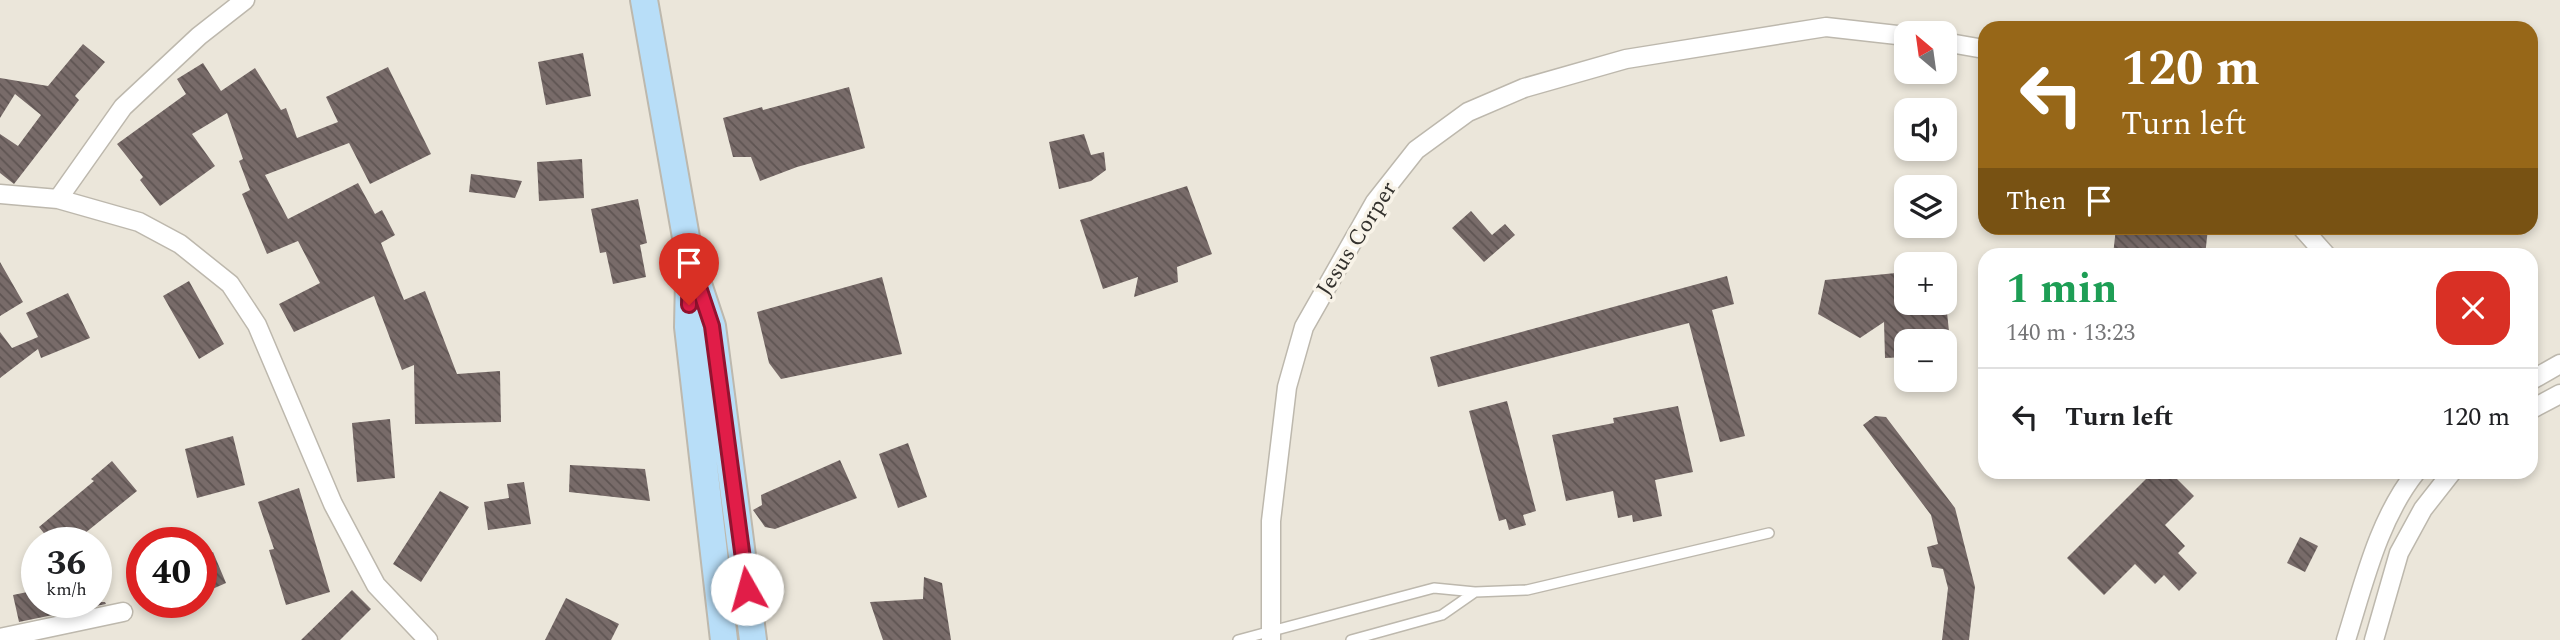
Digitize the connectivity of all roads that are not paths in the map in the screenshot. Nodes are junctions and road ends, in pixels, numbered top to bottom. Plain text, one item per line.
1 (245, 0) edge
2 (644, 0) edge
3 (1894, 36) edge
4 (1957, 44) edge
5 (1978, 48) edge
6 (0, 194) edge
7 (58, 199) junction
8 (690, 260) junction
9 (2560, 364) edge
10 (2538, 376) edge
11 (2560, 394) edge
12 (2538, 406) edge
13 (2411, 479) edge
14 (2447, 479) edge
15 (1769, 533) dead end
16 (1475, 592) junction
17 (123, 612) dead end
18 (1271, 636) edge
19 (0, 638) edge
20 (428, 640) edge
21 (724, 640) edge
22 (753, 640) edge
23 (1238, 640) edge
24 (1352, 640) edge
25 (2346, 640) edge
26 (2374, 640) edge

1 - 7 street
2 - 8 street
3 - 18 street, Jesus Corper
4 - 5 street
6 - 7 street
7 - 20 street
8 - 21 street
8 - 22 street
9 - 10 street
11 - 12 street
13 - 25 street
14 - 26 street
15 - 16 lane
16 - 18 lane
16 - 24 lane
17 - 19 street
18 - 23 lane

